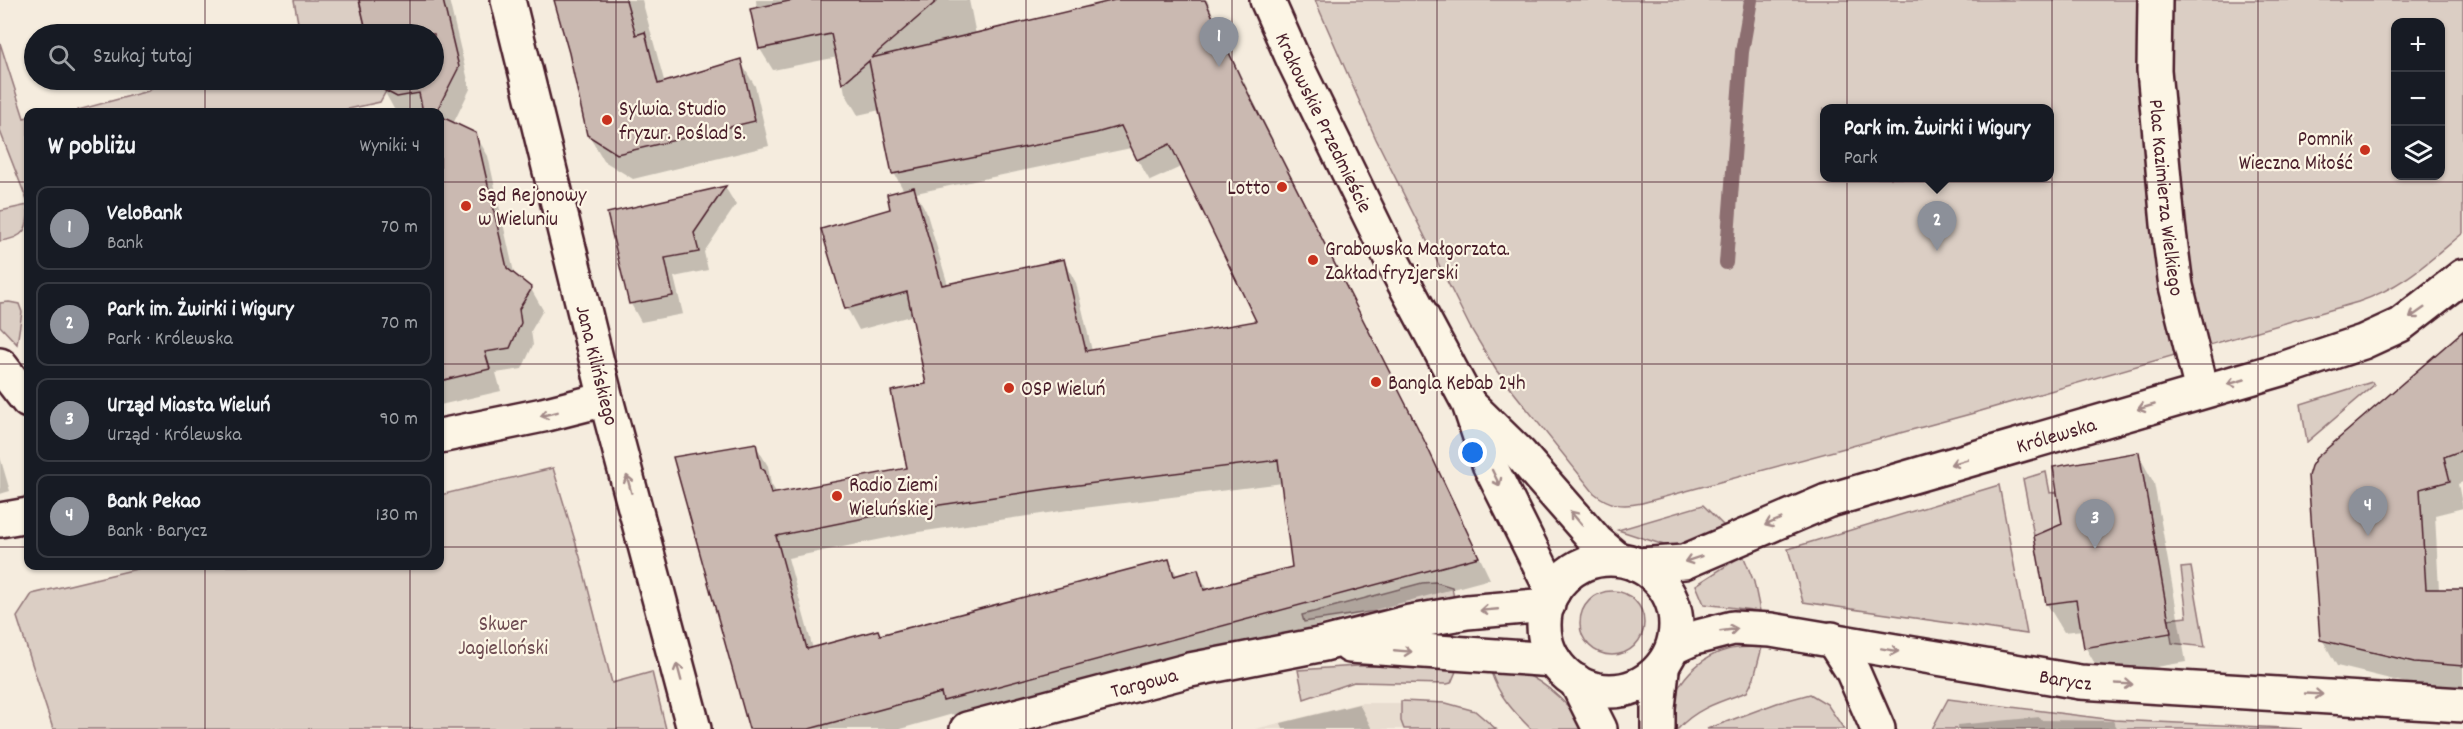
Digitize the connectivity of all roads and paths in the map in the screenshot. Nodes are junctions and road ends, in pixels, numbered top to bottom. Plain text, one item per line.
1 (508, 0) edge
2 (1267, 0) edge
3 (2155, 0) edge
4 (2463, 276) edge
5 (0, 365) edge
6 (2202, 391) junction
7 (24, 396) edge
8 (606, 399) junction
9 (1468, 404) junction
10 (444, 435) edge
11 (24, 516) edge
12 (0, 520) edge
13 (1627, 562) junction
14 (1550, 598) junction
15 (1832, 639) junction
16 (1324, 644) junction
17 (1668, 658) junction
18 (1565, 671) junction
19 (2463, 705) edge
20 (694, 729) edge
21 (967, 729) edge
22 (1600, 729) edge
23 (1658, 729) edge
24 (1878, 729) edge

1 - 8 street, Jana Kilińskiego
2 - 9 street, Krakowskie Przedmieście
3 - 6 street, Plac Kazimierza Wielkiego
4 -> 6 street, Królewska
5 - 7 street
6 -> 13 street, Królewska
8 -> 10 street
20 -> 8 street, Jana Kilińskiego
13 -> 9 street, Krakowskie Przedmieście
9 -> 14 street, Krakowskie Przedmieście
11 - 12 street
13 - 14 street
13 - 17 street
14 -> 16 street, Targowa
14 - 18 street
17 -> 15 street, Barycz
15 -> 19 street, Barycz
15 - 24 street
16 -> 18 street, Targowa
16 - 21 street, Targowa
17 - 18 street
17 - 23 street
18 - 22 street

